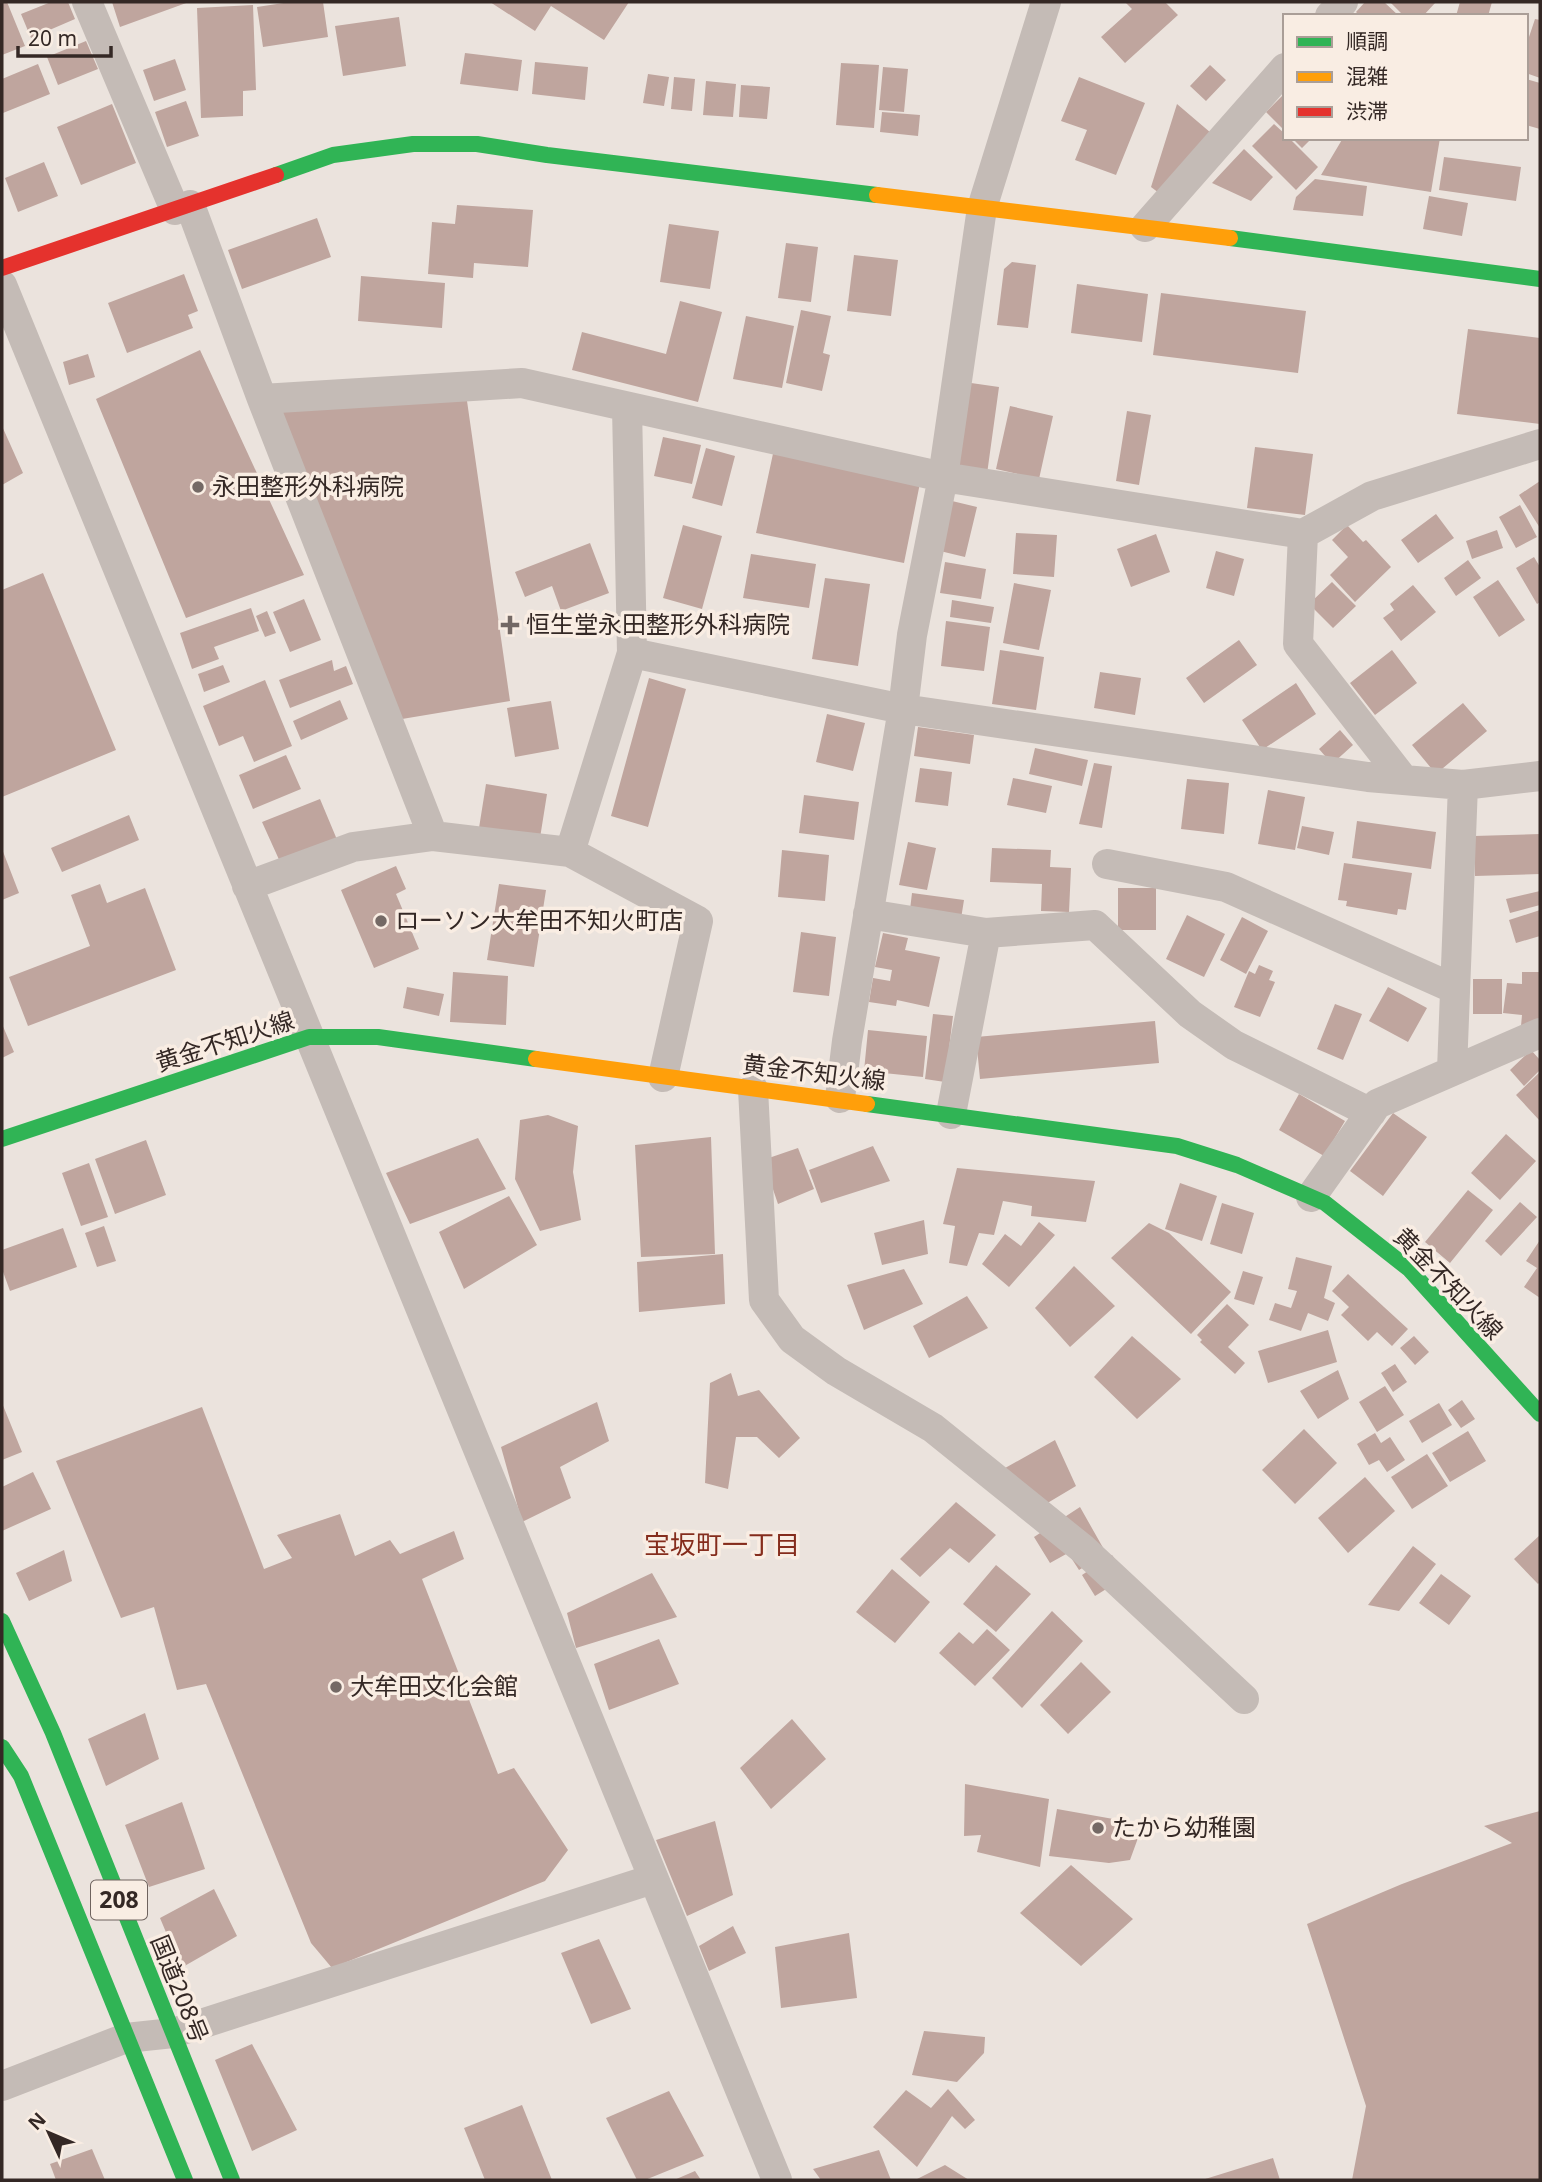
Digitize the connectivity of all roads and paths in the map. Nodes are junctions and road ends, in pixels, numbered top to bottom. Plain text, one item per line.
1 (87, 2) edge
2 (1046, 2) edge
3 (1283, 70) edge
4 (182, 207) junction
5 (982, 208) junction
6 (1145, 227) junction
7 (2, 268) edge
8 (1540, 279) edge
9 (2, 285) edge
10 (262, 399) junction
11 (627, 407) junction
12 (1540, 444) edge
13 (943, 477) junction
14 (1303, 534) junction
15 (632, 653) junction
16 (902, 709) junction
17 (1540, 776) edge
18 (1404, 780) junction
19 (1463, 785) junction
20 (433, 836) junction
21 (570, 852) junction
22 (1107, 864) dead end
23 (247, 886) junction
24 (868, 914) junction
25 (986, 933) junction
26 (1455, 989) junction
27 (1540, 1033) edge
28 (309, 1037) junction
29 (1452, 1070) junction
30 (663, 1077) junction
31 (753, 1089) junction
32 (840, 1098) junction
33 (1371, 1113) junction
34 (951, 1114) junction
35 (2, 1139) edge
36 (1311, 1197) junction
37 (1540, 1414) edge
38 (2, 1621) edge
39 (10, 1659) edge
40 (1244, 1699) dead end
41 (2, 1747) edge
42 (653, 1879) junction
43 (173, 2033) junction
44 (125, 2038) junction
45 (2, 2086) edge
46 (184, 2180) edge
47 (232, 2180) edge
48 (777, 2180) edge

1 - 4 street
2 - 5 street
3 - 6 street
4 - 5 main road
4 - 7 main road
4 - 10 street
5 - 6 main road
5 - 13 street
6 - 8 main road
9 - 23 street
10 - 11 street
10 - 20 street
11 - 13 street
11 - 15 street
12 - 14 street
13 - 14 street
13 - 16 street
14 - 18 street
15 - 16 street
15 - 21 street
16 - 18 street
16 - 24 street
17 - 19 street
18 - 19 street
19 - 26 street
20 - 21 street
20 - 23 street
21 - 30 street
22 - 26 street
23 - 28 street
24 - 25 street
24 - 32 street
25 - 33 street
25 - 34 street
26 - 29 street
27 - 29 street
28 - 30 main road, 黄金不知火線
28 - 35 main road, 黄金不知火線
28 - 42 street
29 - 33 street
30 - 31 main road, 黄金不知火線
31 - 32 main road, 黄金不知火線
31 - 40 street
32 - 34 main road, 黄金不知火線
33 - 36 street
34 - 36 main road, 黄金不知火線
36 - 37 main road, 黄金不知火線
38 - 39 main road, 国道208号 / 208
39 - 43 main road, 国道208号 / 208
41 - 44 main road, 208
42 - 43 street
42 - 48 street
43 - 44 street
43 - 47 main road, 国道208号 / 208
44 - 45 street
44 - 46 main road, 208

